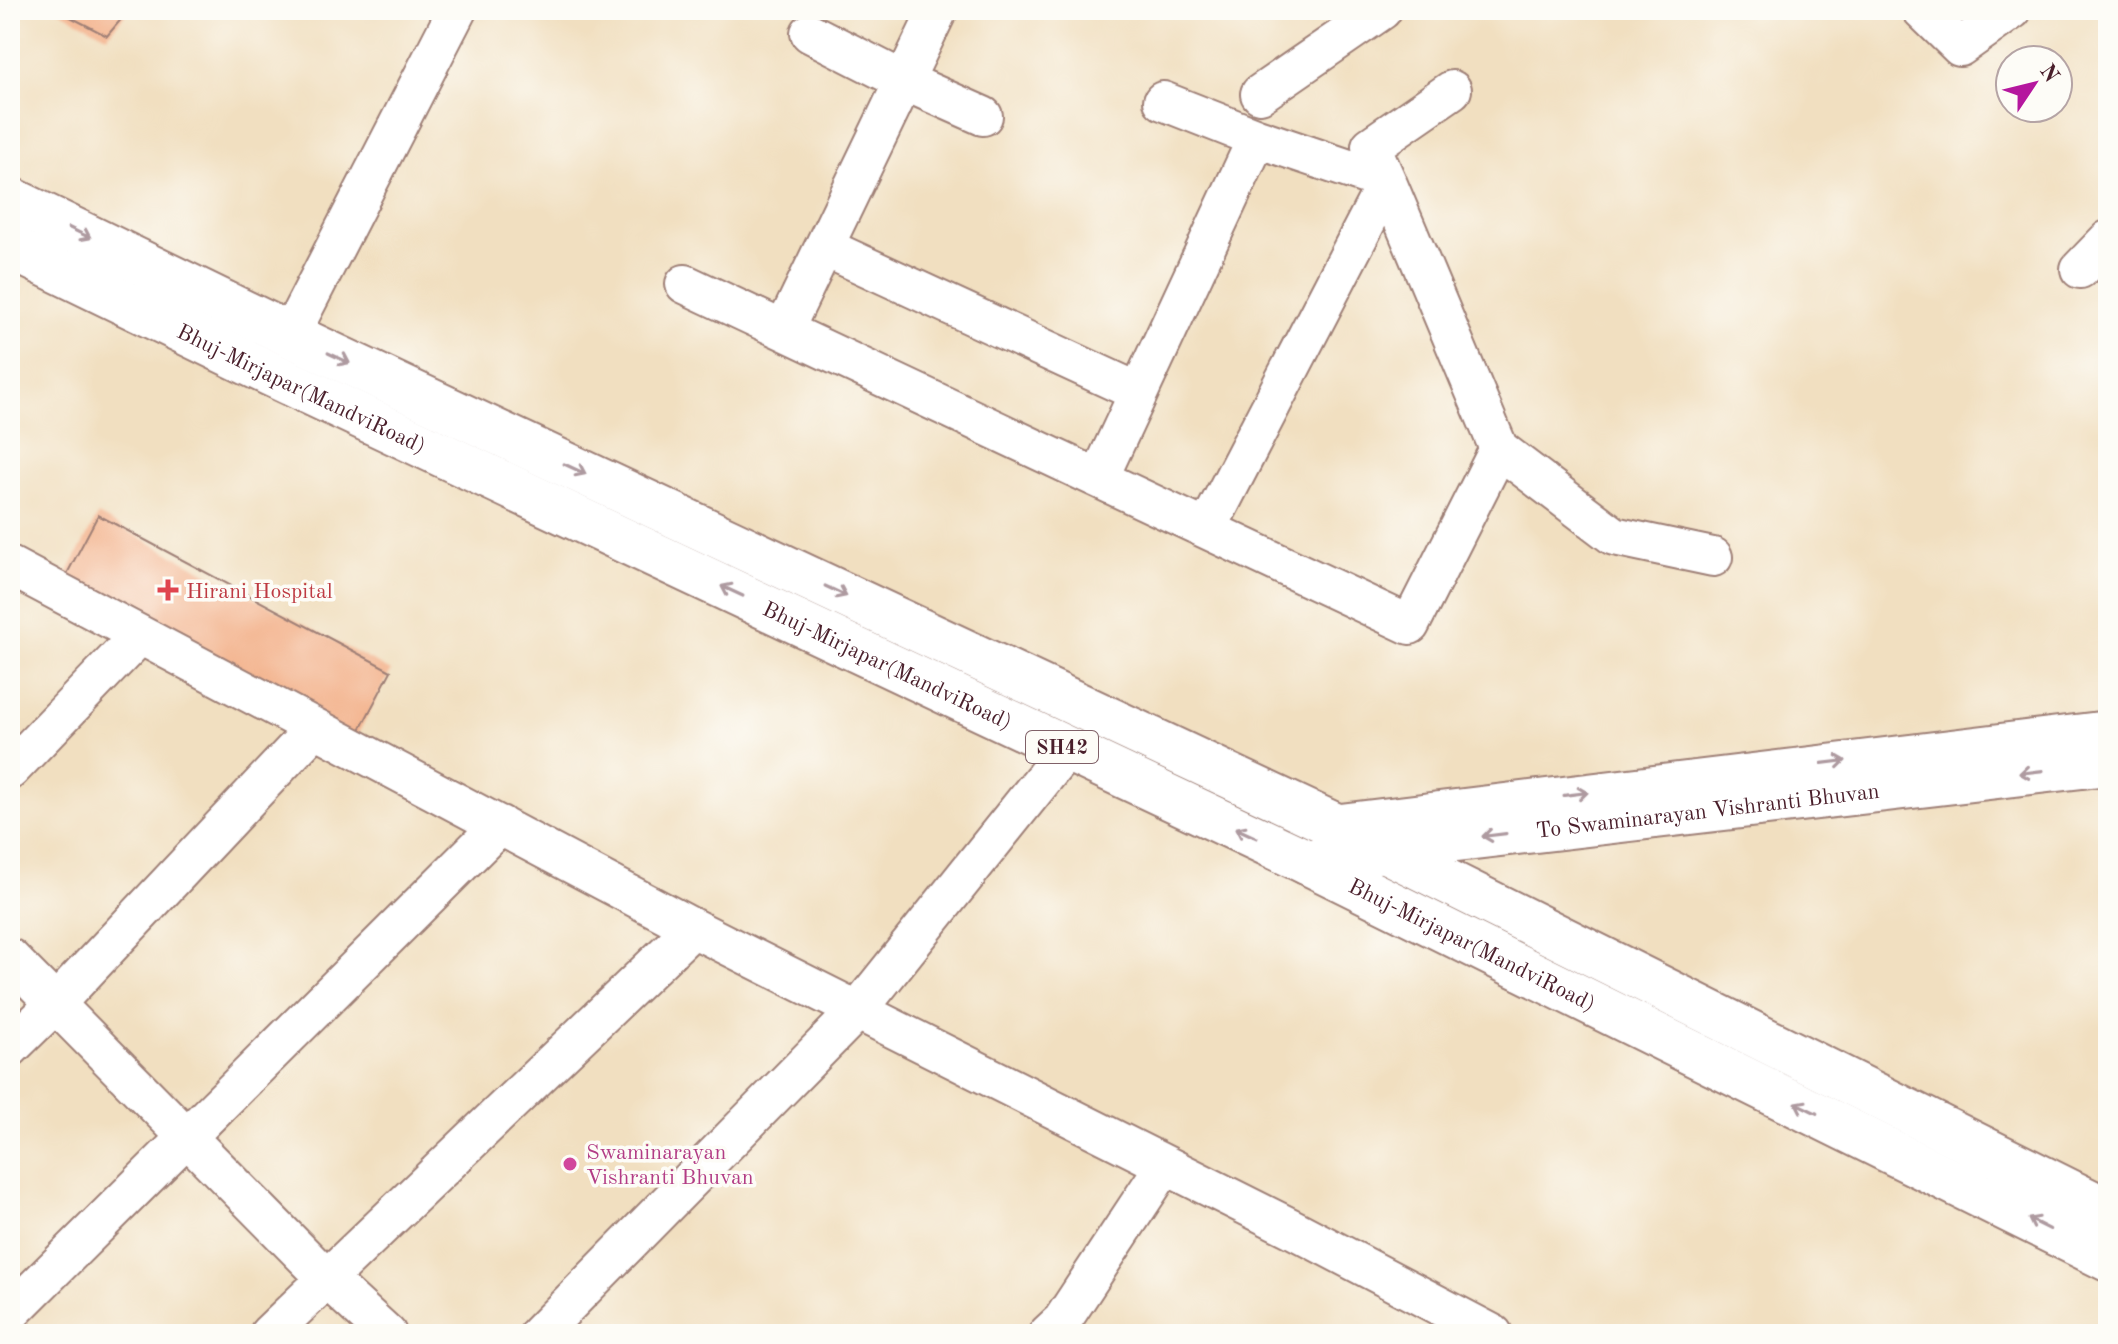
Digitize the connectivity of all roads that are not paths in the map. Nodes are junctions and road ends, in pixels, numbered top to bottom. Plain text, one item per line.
1 (457, 10) edge
2 (938, 10) edge
3 (1382, 10) edge
4 (1922, 10) edge
5 (2012, 10) edge
6 (810, 33) dead end
7 (904, 81) junction
8 (1452, 90) dead end
9 (1260, 94) dead end
10 (1163, 101) dead end
11 (983, 116) dead end
12 (1257, 138) junction
13 (1387, 182) junction
14 (10, 199) edge
15 (2108, 240) edge
16 (10, 247) edge
17 (824, 247) junction
18 (2080, 269) dead end
19 (685, 284) dead end
20 (784, 330) junction
21 (290, 335) junction
22 (1138, 392) junction
23 (1499, 449) junction
24 (1099, 478) junction
25 (1207, 529) junction
26 (1713, 557) dead end
27 (10, 566) edge
28 (140, 635) junction
29 (315, 728) junction
30 (2108, 730) edge
31 (1067, 749) junction
32 (2108, 763) edge
33 (10, 770) edge
34 (1332, 824) junction
35 (500, 825) junction
36 (1386, 850) junction
37 (1307, 862) junction
38 (693, 928) junction
39 (10, 958) edge
40 (55, 1004) junction
41 (858, 1010) junction
42 (10, 1048) edge
43 (186, 1136) junction
44 (1165, 1165) junction
45 (2108, 1211) edge
46 (2108, 1259) edge
47 (326, 1278) junction
48 (10, 1313) edge
49 (269, 1334) edge
50 (387, 1334) edge
51 (539, 1334) edge
52 (1048, 1334) edge
53 (1493, 1334) edge

1 - 21 street
2 - 7 street
3 - 9 street
4 - 5 street
6 - 7 street
7 - 11 street
7 - 17 street
8 - 13 street
10 - 12 street
12 - 13 street
12 - 22 street
13 - 23 street
13 - 25 street
14 -> 21 main road, Bhuj-Mirjapar(MandviRoad) / SH42
15 - 18 street
31 -> 16 main road, Bhuj-Mirjapar(MandviRoad) / SH42
17 - 20 street
17 - 22 street
19 - 20 street
20 - 24 street
21 -> 34 main road, Bhuj-Mirjapar(MandviRoad) / SH42
22 - 24 street
23 - 25 street
23 - 26 street
24 - 25 street
27 - 28 street
28 - 29 street
28 - 33 street
29 - 35 street
29 - 40 street
34 -> 30 street
37 -> 31 main road, Bhuj-Mirjapar(MandviRoad) / SH42
31 - 41 street
32 -> 36 main road, To Swaminarayan Vishranti Bhuvan
34 - 36 main road, Bhuj-Mirjapar(MandviRoad) / SH42
35 - 38 street
35 - 43 street
36 - 37 main road, To Swaminarayan Vishranti Bhuvan
36 - 45 main road, Bhuj-Mirjapar(MandviRoad) / SH42
46 -> 37 main road, Bhuj-Mirjapar(MandviRoad) / SH42
38 - 41 street
38 - 47 street
39 - 40 street
40 - 42 street
40 - 43 street
41 - 44 street
41 - 51 street
43 - 47 street
43 - 48 street
44 - 52 street
44 - 53 street
47 - 49 street
47 - 50 street

